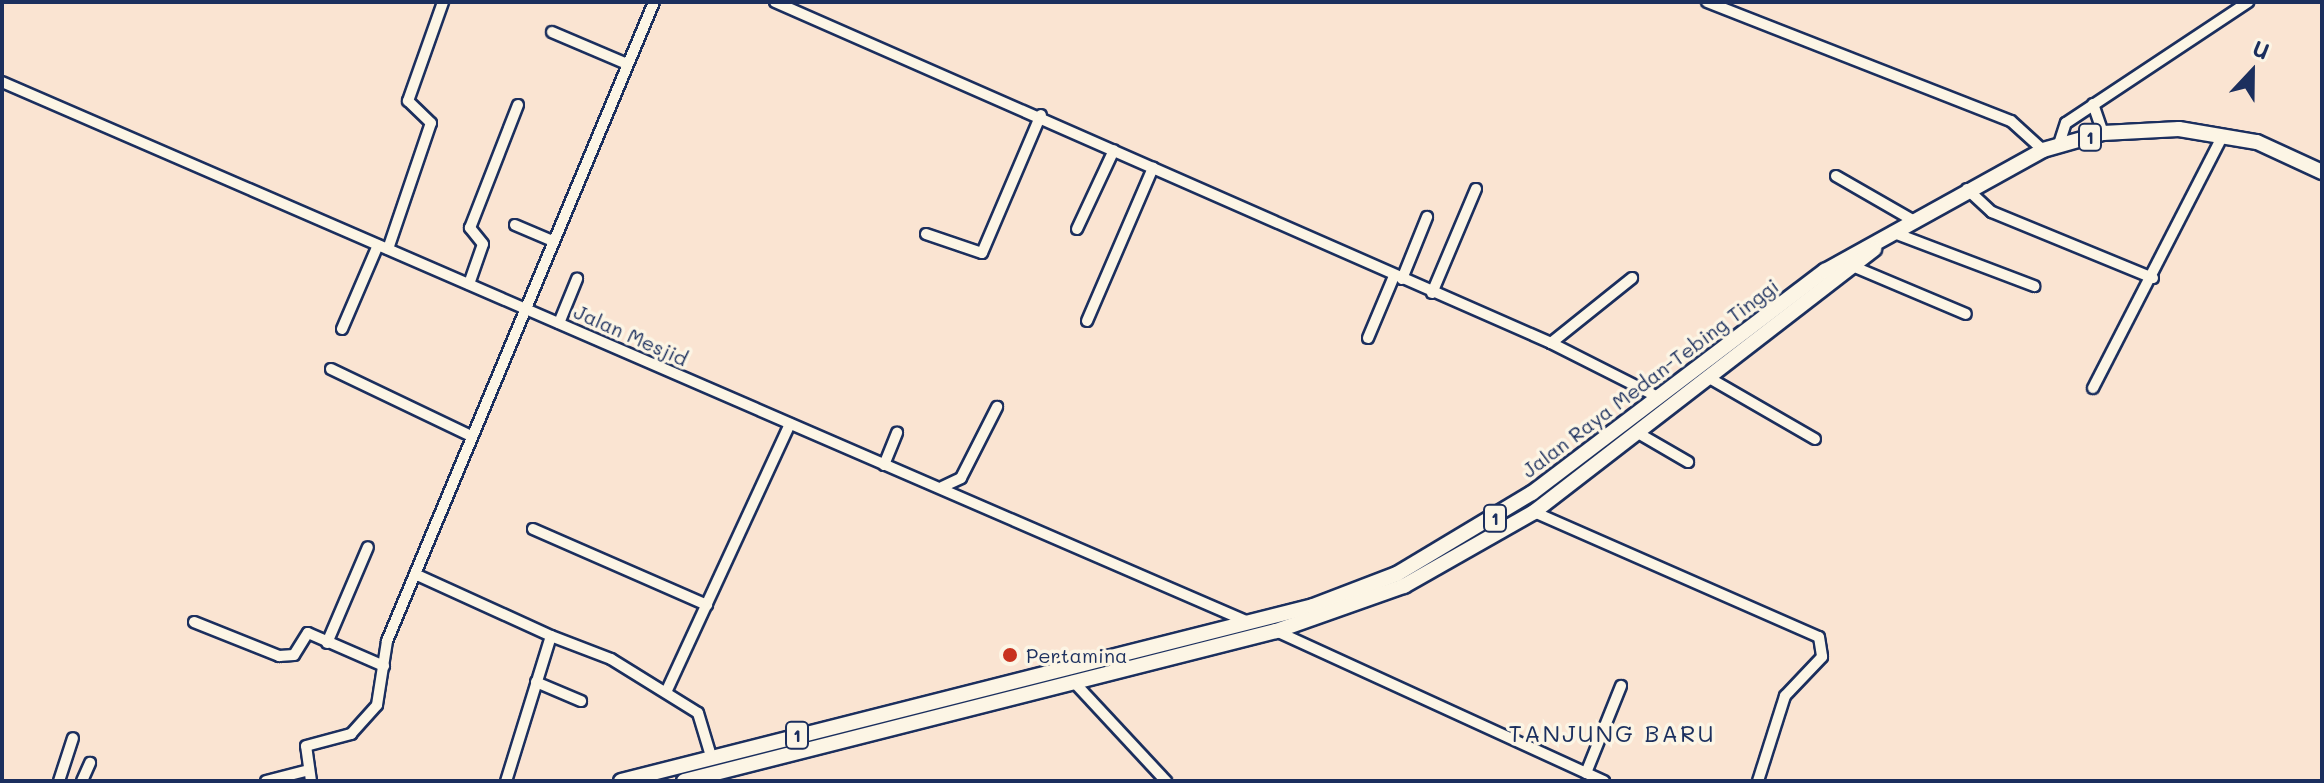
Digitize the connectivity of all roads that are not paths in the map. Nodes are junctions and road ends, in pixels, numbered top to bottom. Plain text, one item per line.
1 (443, 2) edge
2 (654, 2) edge
3 (775, 2) edge
4 (1707, 2) edge
5 (2248, 2) edge
6 (552, 32) dead end
7 (627, 64) junction
8 (2, 82) edge
9 (2093, 104) junction
10 (518, 105) dead end
11 (1041, 115) junction
12 (2103, 133) junction
13 (2223, 135) junction
14 (2059, 144) junction
15 (1114, 150) junction
16 (2043, 150) junction
17 (1153, 168) junction
18 (2322, 172) edge
19 (1836, 176) dead end
20 (1476, 189) dead end
21 (1967, 189) junction
22 (1427, 217) dead end
23 (1916, 222) junction
24 (515, 225) dead end
25 (1077, 229) dead end
26 (926, 234) dead end
27 (1897, 234) junction
28 (551, 240) junction
29 (1876, 245) junction
30 (383, 247) junction
31 (1857, 268) junction
32 (1398, 278) junction
33 (1632, 278) dead end
34 (2153, 278) junction
35 (577, 279) dead end
36 (469, 284) junction
37 (2034, 286) dead end
38 (1432, 293) junction
39 (523, 307) junction
40 (1966, 314) dead end
41 (1087, 321) dead end
42 (559, 323) junction
43 (342, 329) dead end
44 (1368, 338) dead end
45 (1551, 343) junction
46 (331, 369) dead end
47 (1711, 379) junction
48 (2093, 388) dead end
49 (1658, 397) junction
50 (997, 407) dead end
51 (790, 424) junction
52 (897, 433) dead end
53 (1638, 433) junction
54 (469, 435) junction
55 (1815, 439) dead end
56 (1688, 462) dead end
57 (884, 465) junction
58 (942, 487) junction
59 (1534, 512) junction
60 (533, 529) dead end
61 (368, 547) dead end
62 (415, 574) junction
63 (707, 605) junction
64 (1246, 621) junction
65 (194, 622) dead end
66 (1276, 631) junction
67 (551, 636) junction
68 (327, 643) junction
69 (384, 666) junction
70 (1073, 681) junction
71 (536, 682) junction
72 (1621, 686) dead end
73 (667, 690) junction
74 (581, 701) dead end
75 (73, 738) dead end
76 (711, 756) junction
77 (90, 763) dead end
78 (61, 776) edge
79 (310, 776) edge
80 (658, 776) edge
81 (1589, 777) edge
82 (81, 781) edge
83 (266, 781) edge
84 (506, 781) edge
85 (621, 781) edge
86 (684, 781) edge
87 (1166, 781) edge
88 (1604, 781) edge
89 (1758, 781) edge

1 - 30 street
2 - 7 street
3 - 11 street
4 - 16 street
5 - 9 street
6 - 7 street
7 - 28 street
8 - 30 street, Jalan Mesjid
9 - 12 street
9 - 14 street
10 - 36 street
11 - 15 street
11 - 26 street
12 - 13 highway, Jalan Raya Medan-Tebing Tinggi / 1
12 - 14 highway, Jalan Raya Medan-Tebing Tinggi / 1
13 - 18 highway, Jalan Raya Medan-Tebing Tinggi / 1
13 - 34 street
14 - 16 highway, Jalan Raya Medan-Tebing Tinggi / 1
15 - 17 street
15 - 25 street
16 - 21 highway, Jalan Raya Medan-Tebing Tinggi / 1
17 - 32 street
17 - 41 street
19 - 23 street
20 - 38 street
21 - 23 highway, Jalan Raya Medan-Tebing Tinggi / 1
21 - 34 street
22 - 32 street
23 - 27 highway, Jalan Raya Medan-Tebing Tinggi / 1
24 - 28 street
27 - 29 highway, Jalan Raya Medan-Tebing Tinggi / 1
27 - 37 street
28 - 39 street
29 - 31 highway, Jalan Raya Medan-Tebing Tinggi / 1
29 - 49 highway, Jalan Raya Medan-Tebing Tinggi / 1
30 - 36 street, Jalan Mesjid
30 - 43 street
31 - 40 street
31 - 47 highway, Jalan Raya Medan-Tebing Tinggi / 1
32 - 38 street
32 - 44 street
33 - 45 street
34 - 48 street
35 - 42 street
36 - 39 street, Jalan Mesjid
38 - 45 street
39 - 42 street, Jalan Mesjid
39 - 54 street
42 - 51 street, Jalan Mesjid
45 - 49 street
46 - 54 street
47 - 53 highway, Jalan Raya Medan-Tebing Tinggi / 1
47 - 55 street
49 - 64 highway, Jalan Raya Medan-Tebing Tinggi / 1
50 - 58 street
51 - 57 street, Jalan Mesjid
51 - 63 street
52 - 57 street
53 - 56 street
53 - 59 highway, Jalan Raya Medan-Tebing Tinggi / 1
54 - 62 street
57 - 58 street, Jalan Mesjid
58 - 64 street, Jalan Mesjid
59 - 66 highway, Jalan Raya Medan-Tebing Tinggi / 1
59 - 89 street
60 - 63 street
61 - 68 street
62 - 67 street
62 - 69 street
63 - 73 street
64 - 76 highway, Jalan Raya Medan-Tebing Tinggi / 1
65 - 68 street
66 - 70 highway, Jalan Raya Medan-Tebing Tinggi / 1
66 - 81 street
67 - 71 street
67 - 73 street
68 - 69 street
69 - 79 street
70 - 86 highway, Jalan Raya Medan-Tebing Tinggi / 1
70 - 87 street
71 - 74 street
71 - 84 street
72 - 81 street
73 - 76 street
75 - 78 street
76 - 80 highway, Jalan Raya Medan-Tebing Tinggi / 1
77 - 82 street
78 - 82 street
79 - 83 street
80 - 85 highway, Jalan Raya Medan-Tebing Tinggi / 1
81 - 88 street

